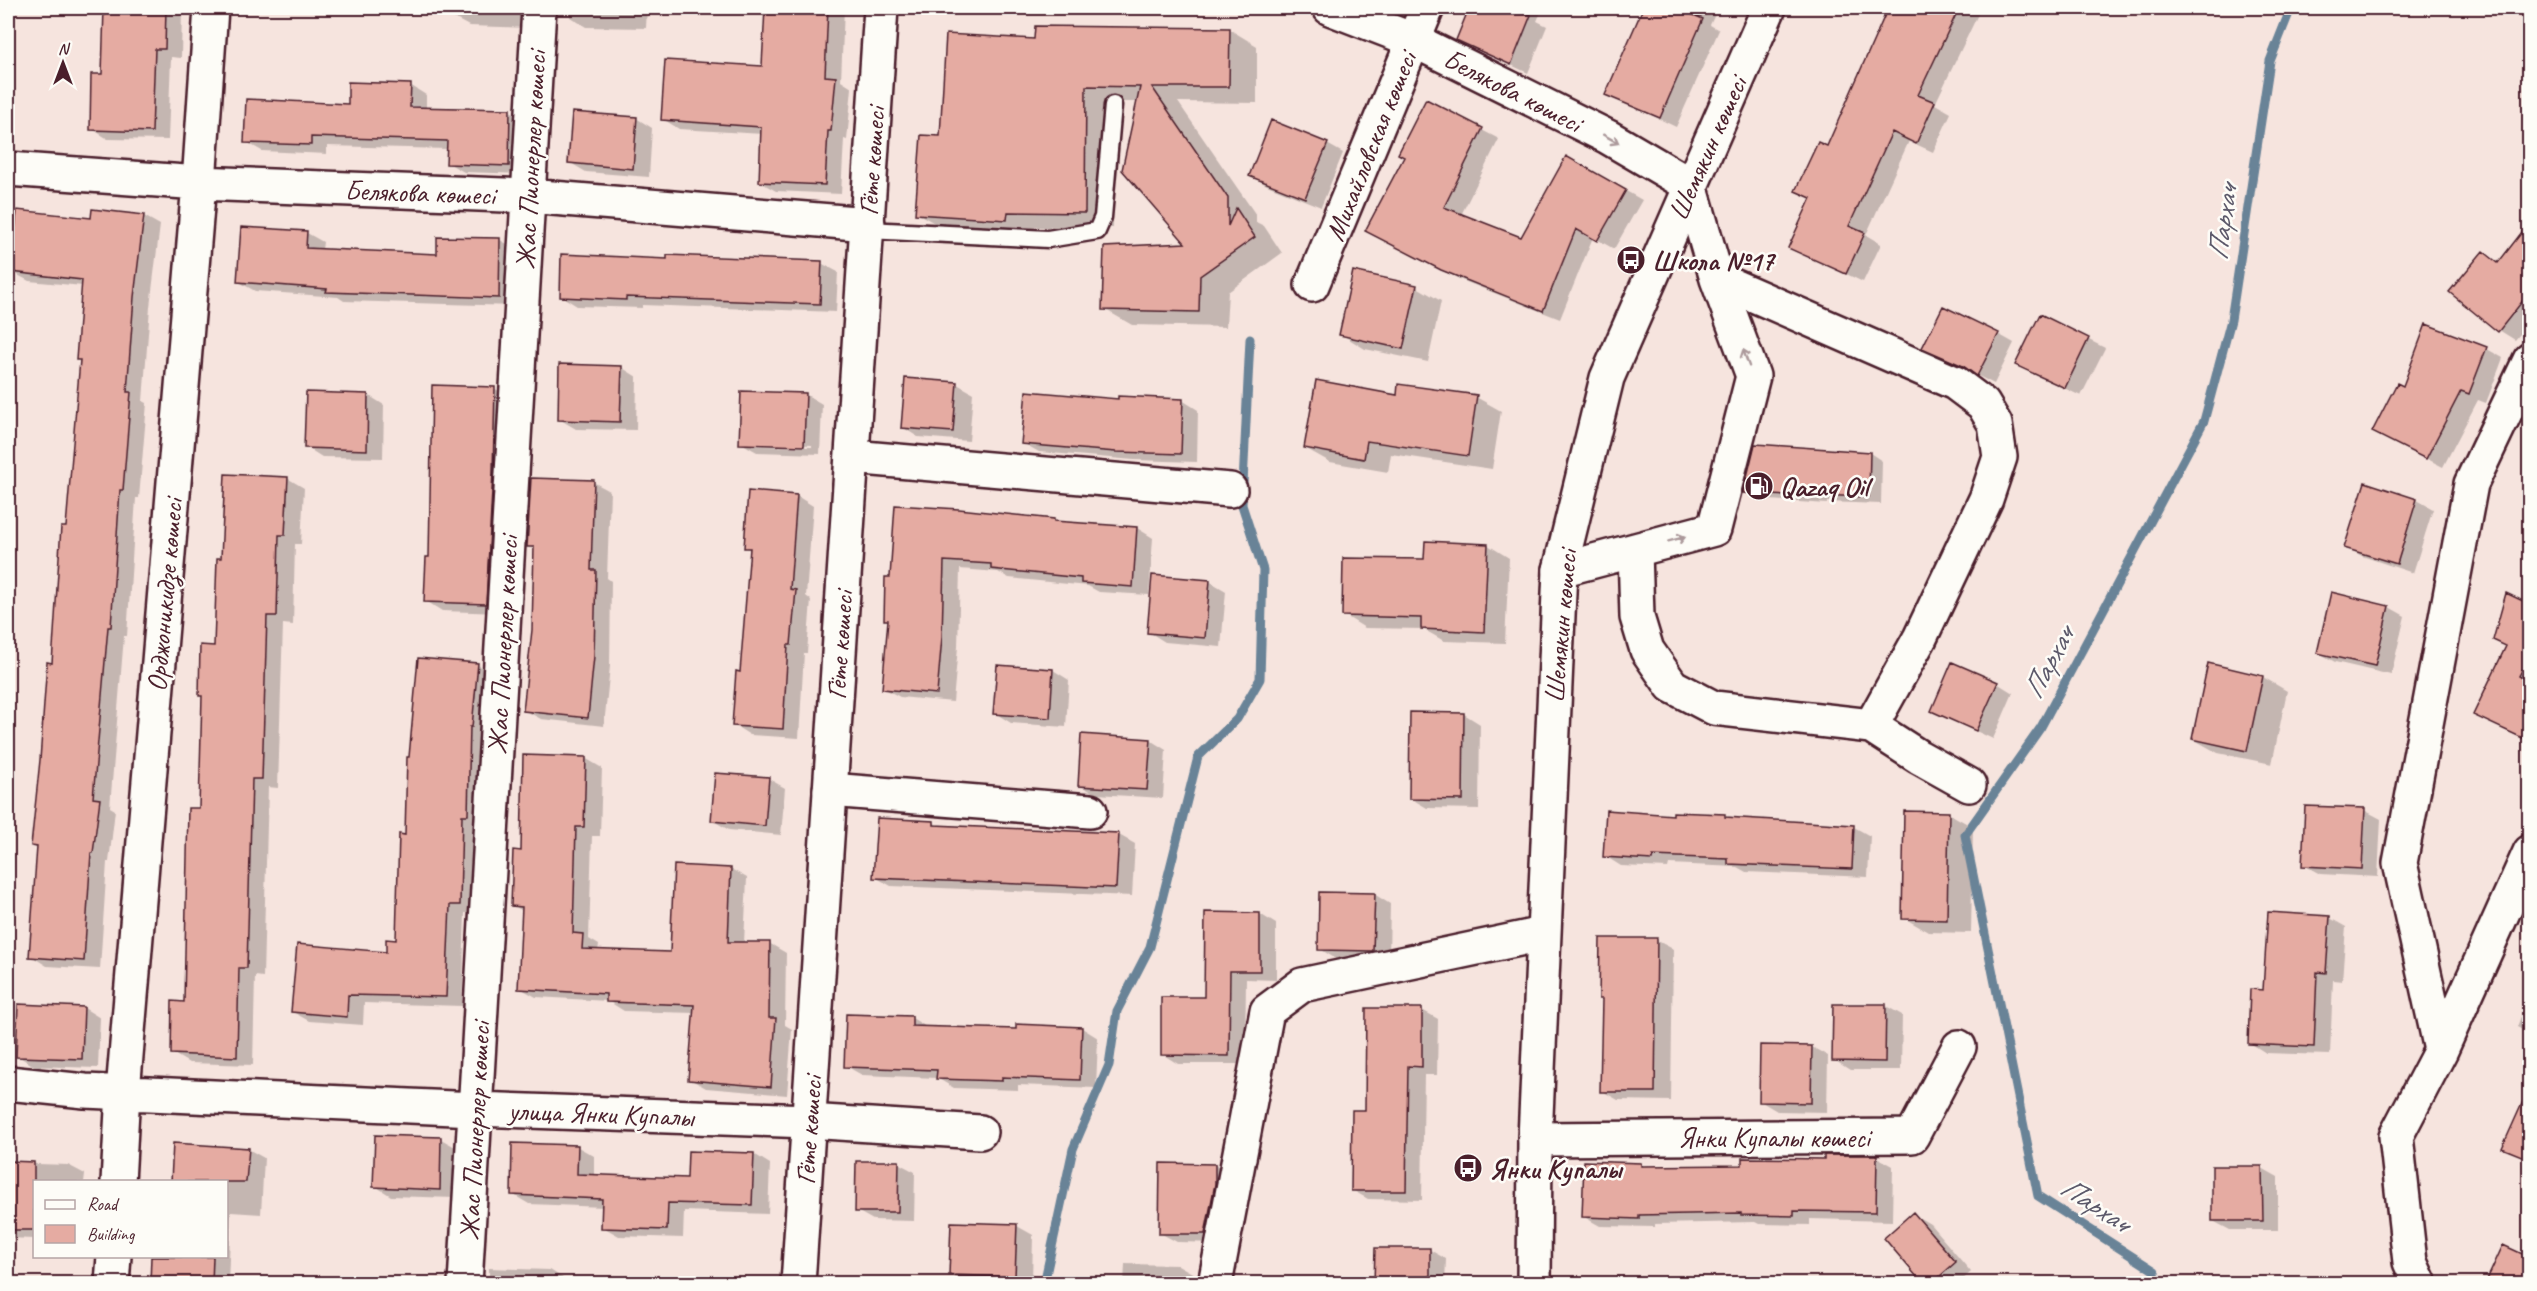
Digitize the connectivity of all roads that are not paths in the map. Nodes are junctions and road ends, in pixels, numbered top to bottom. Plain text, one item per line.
1 (210, 8) edge
2 (539, 8) edge
3 (881, 8) edge
4 (1330, 8) edge
5 (1427, 8) edge
6 (1769, 8) edge
7 (1413, 40) junction
8 (1113, 105) dead end
9 (8, 169) edge
10 (199, 183) junction
11 (1690, 185) junction
12 (528, 196) junction
13 (867, 227) junction
14 (1717, 279) junction
15 (1312, 285) dead end
16 (2529, 360) edge
17 (852, 457) junction
18 (1230, 489) dead end
19 (1635, 550) junction
20 (1560, 570) junction
21 (1871, 726) junction
22 (1969, 785) dead end
23 (830, 790) junction
24 (1090, 811) dead end
25 (2529, 852) edge
26 (1543, 934) junction
27 (1959, 1047) dead end
28 (2441, 1050) junction
29 (8, 1083) edge
30 (123, 1092) junction
31 (475, 1109) junction
32 (808, 1121) junction
33 (980, 1132) dead end
34 (1535, 1139) junction
35 (118, 1180) edge
36 (114, 1258) edge
37 (112, 1284) edge
38 (465, 1284) edge
39 (798, 1284) edge
40 (1215, 1284) edge
41 (1534, 1284) edge
42 (2420, 1284) edge

1 - 10 street, Орджоникидзе көшесі
2 - 12 street, Жас Пионерлер көшесі
3 - 13 street, Гёте көшесі
4 - 7 street, Белякова көшесі
5 - 7 street, Михайловская көшесі
6 - 11 street, Шемякин көшесі
7 -> 11 street, Белякова көшесі
7 - 15 street, Михайловская көшесі
8 - 13 lane
9 - 10 street, Белякова көшесі
10 - 12 street, Белякова көшесі
10 - 30 street, Орджоникидзе көшесі
11 - 14 street
11 - 20 street, Шемякин көшесі
12 - 13 street, Белякова көшесі
12 - 31 street, Жас Пионерлер көшесі
13 - 17 street, Гёте көшесі
19 -> 14 street
14 - 21 street
16 - 28 street
17 - 18 street
17 - 23 street, Гёте көшесі
19 - 20 street
19 - 21 street
20 - 26 street, Шемякин көшесі
21 - 22 street
23 - 24 street
23 - 32 street, Гёте көшесі
25 - 28 street
26 - 34 street, Шемякин көшесі
26 - 40 street
27 - 34 street, Янки Купалы көшесі
28 - 42 street
29 - 30 street, улица Янки Купалы
30 - 31 street, улица Янки Купалы
30 - 35 street, Орджоникидзе көшесі
31 - 32 street, улица Янки Купалы
31 - 38 street, Жас Пионерлер көшесі
32 - 33 street, улица Янки Купалы
32 - 39 street, Гёте көшесі
34 - 41 street, Шемякин көшесі
36 - 37 street

